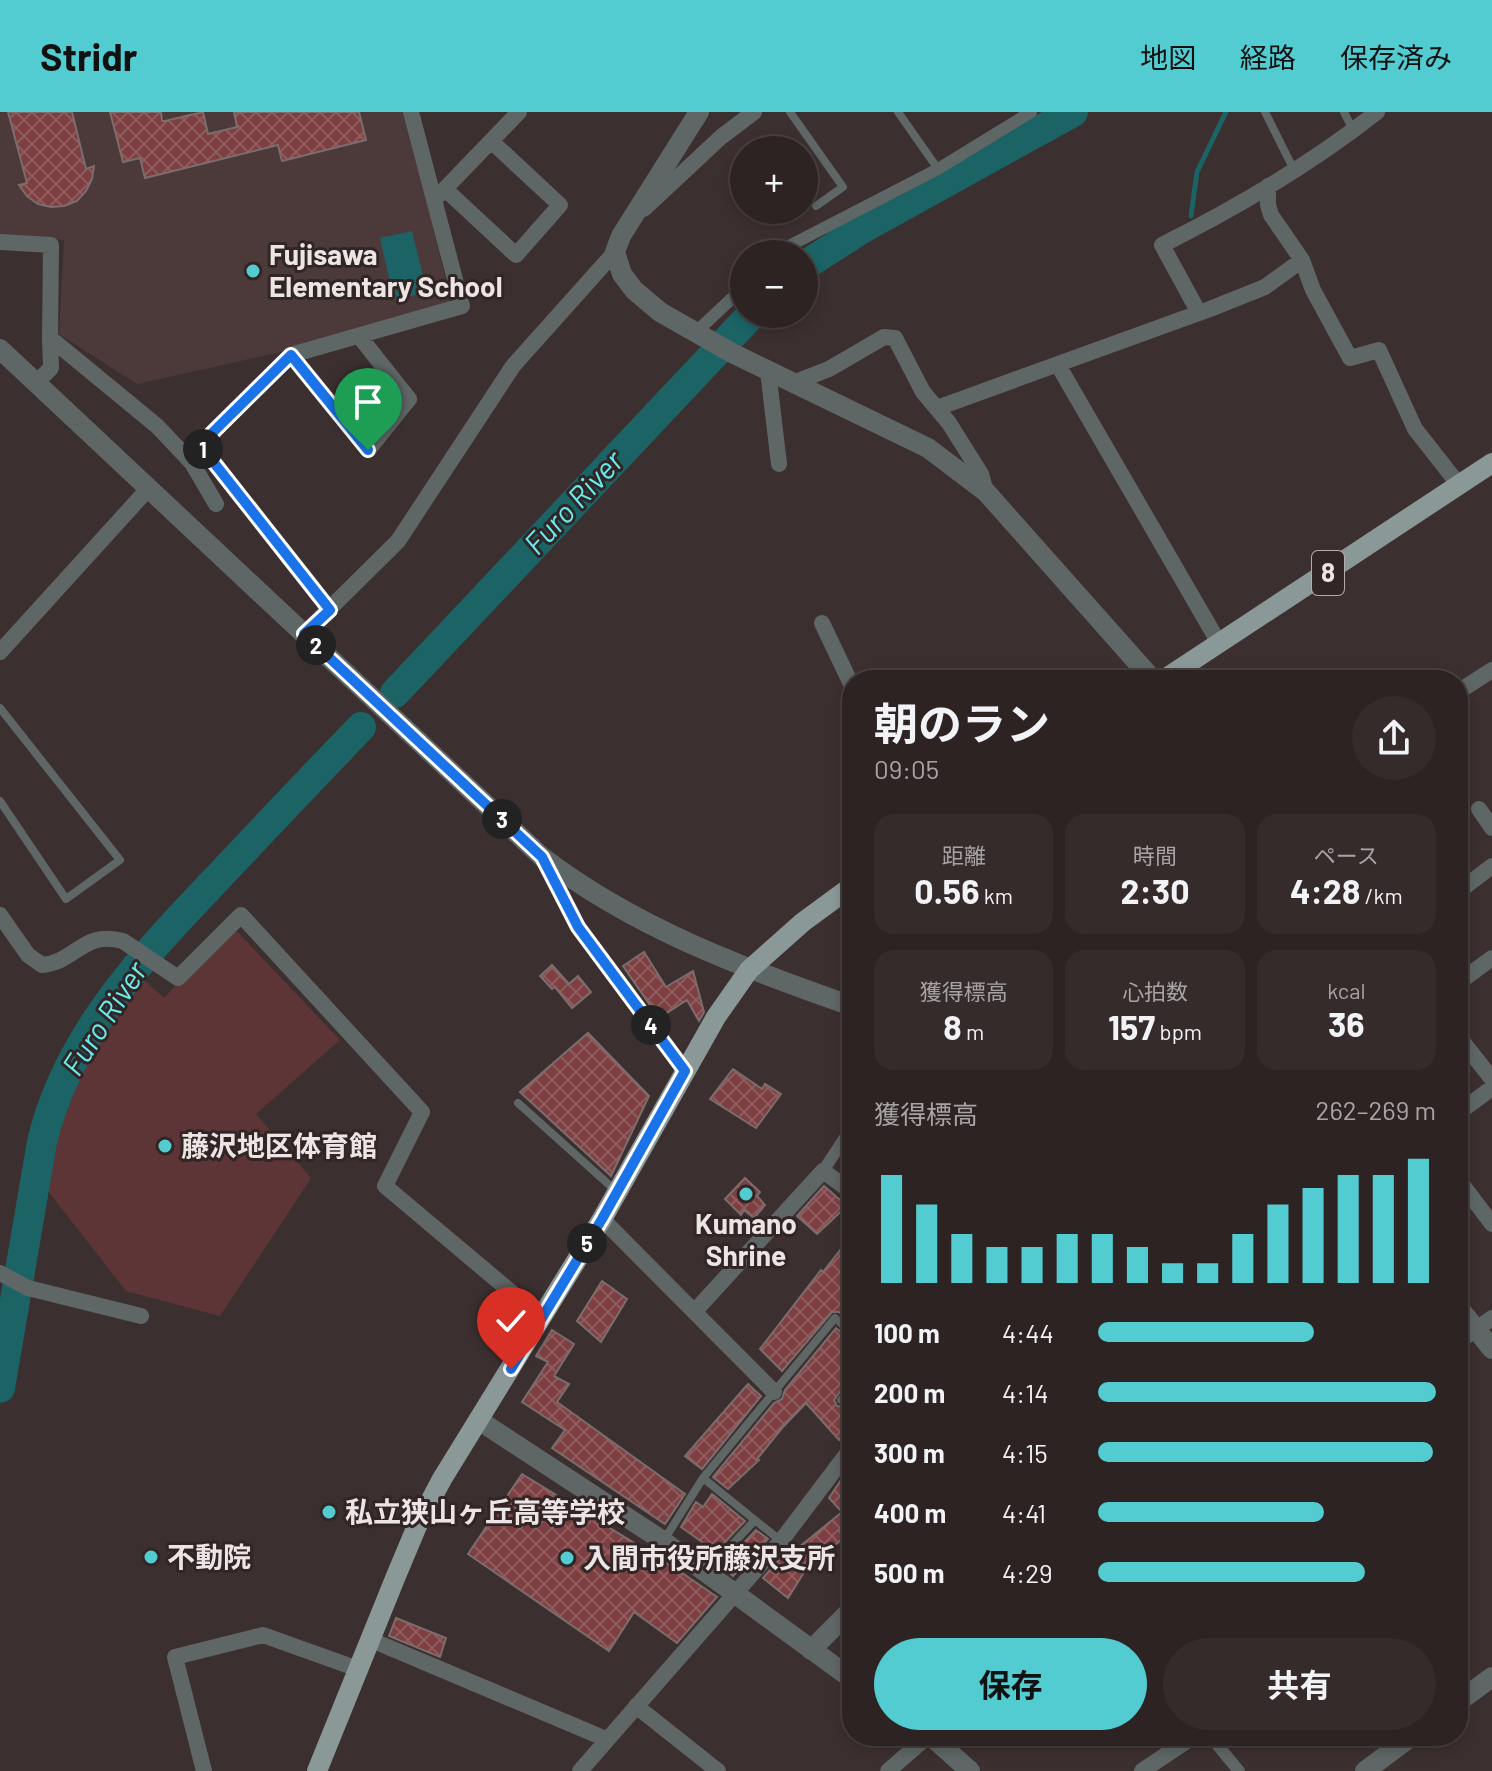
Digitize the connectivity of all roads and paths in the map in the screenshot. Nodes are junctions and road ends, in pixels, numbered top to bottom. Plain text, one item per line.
1 (411, 112) edge
2 (519, 112) edge
3 (699, 112) edge
4 (754, 112) edge
5 (790, 112) edge
6 (898, 112) edge
7 (1031, 112) edge
8 (1265, 112) edge
9 (1344, 112) edge
10 (1377, 112) edge
11 (1353, 131) junction
12 (807, 136) edge
13 (491, 141) junction
14 (818, 152) edge
15 (938, 169) junction
16 (1294, 171) junction
17 (1268, 186) junction
18 (439, 196) junction
19 (818, 205) edge
20 (629, 223) junction
21 (801, 240) edge
22 (0, 242) edge
23 (615, 252) junction
24 (1302, 260) junction
25 (730, 300) edge
26 (1199, 313) junction
27 (696, 332) junction
28 (359, 336) junction
29 (50, 338) junction
30 (0, 349) edge
31 (291, 355) junction
32 (1058, 365) junction
33 (768, 371) junction
34 (36, 383) junction
35 (793, 383) junction
36 (937, 408) junction
37 (1492, 463) edge
38 (779, 464) dead end
39 (1459, 485) junction
40 (148, 489) junction
41 (986, 492) junction
42 (216, 504) dead end
43 (330, 610) junction
44 (822, 623) dead end
45 (304, 634) junction
46 (1219, 643) junction
47 (0, 652) edge
48 (844, 670) edge
49 (1144, 670) edge
50 (1178, 670) edge
51 (1492, 670) edge
52 (1468, 686) edge
53 (0, 708) edge
54 (0, 801) edge
55 (1479, 809) dead end
56 (1492, 828) edge
57 (542, 857) junction
58 (1492, 866) edge
59 (1468, 884) edge
60 (842, 893) edge
61 (0, 915) edge
62 (1492, 958) edge
63 (749, 970) junction
64 (1468, 976) edge
65 (842, 1003) edge
66 (1468, 1049) edge
67 (685, 1071) junction
68 (1492, 1079) edge
69 (1492, 1088) edge
70 (518, 1103) dead end
71 (1468, 1106) edge
72 (842, 1142) edge
73 (823, 1171) junction
74 (842, 1185) edge
75 (616, 1192) junction
76 (1468, 1192) edge
77 (602, 1219) junction
78 (1492, 1224) edge
79 (0, 1273) edge
80 (695, 1311) junction
81 (141, 1316) dead end
82 (542, 1318) junction
83 (1484, 1323) edge
84 (842, 1324) edge
85 (1492, 1349) edge
86 (774, 1392) junction
87 (480, 1421) junction
88 (842, 1460) edge
89 (703, 1478) junction
90 (755, 1520) junction
91 (663, 1541) junction
92 (781, 1541) junction
93 (730, 1547) dead end
94 (735, 1593) junction
95 (842, 1619) edge
96 (369, 1639) junction
97 (811, 1650) junction
98 (358, 1669) junction
99 (842, 1672) edge
100 (1492, 1677) edge
101 (1468, 1695) edge
102 (636, 1706) junction
103 (606, 1739) junction
104 (918, 1746) edge
105 (941, 1746) edge
106 (1179, 1746) edge
107 (1218, 1746) edge
108 (1399, 1746) edge
109 (204, 1771) edge
110 (317, 1771) edge
111 (580, 1771) edge
112 (718, 1771) edge
113 (888, 1771) edge
114 (970, 1771) edge
115 (1142, 1771) edge
116 (1239, 1771) edge
117 (1365, 1771) edge

1 - 18 street
2 - 13 street
3 - 20 street
4 - 20 street
5 - 12 lane
6 - 15 lane
7 - 15 street
8 - 16 lane
9 - 11 lane
10 - 11 street
11 - 16 street
13 - 18 street
13 - 18 street
14 - 19 lane
15 - 21 street
16 - 17 street
17 - 24 street
17 - 26 street
18 - 28 street
20 - 23 street
22 - 29 street
23 - 27 street
23 - 43 street
24 - 26 street
24 - 39 street
25 - 27 street
26 - 32 street
27 - 33 street
28 - 31 street
28 - 31 street
29 - 34 street
29 - 42 street
30 - 34 street
31 - 43 street
32 - 36 street
32 - 46 street
33 - 35 street
33 - 38 street
34 - 40 street
35 - 36 street
35 - 41 street
36 - 41 street
37 - 39 main road, 8
39 - 46 main road, 8
40 - 45 street
40 - 47 street
41 - 49 street
43 - 45 street
44 - 48 street
45 - 57 street
46 - 50 main road, 8
51 - 52 street
53 - 54 lane
55 - 56 street
57 - 63 street
57 - 67 street
58 - 59 street
60 - 63 main road
61 - 82 street
62 - 64 street
63 - 65 street
63 - 67 main road
66 - 68 street
67 - 75 main road
69 - 71 street
70 - 75 lane
72 - 73 street
73 - 74 street
73 - 80 street
75 - 77 main road
76 - 78 street
77 - 80 street
77 - 82 main road
79 - 81 street
80 - 86 street
82 - 87 main road
83 - 85 street
84 - 86 lane
86 - 89 lane
87 - 91 street
87 - 96 main road
88 - 92 street
89 - 90 lane
89 - 91 lane
90 - 92 lane
90 - 93 lane
91 - 94 street
92 - 94 street
94 - 97 street
94 - 102 street
95 - 97 street
96 - 98 main road
96 - 103 street
97 - 99 street
98 - 109 street
98 - 110 main road
100 - 101 street
102 - 103 street
102 - 112 street
103 - 111 street
104 - 113 street
105 - 114 street
106 - 115 street
107 - 116 street
108 - 117 street

